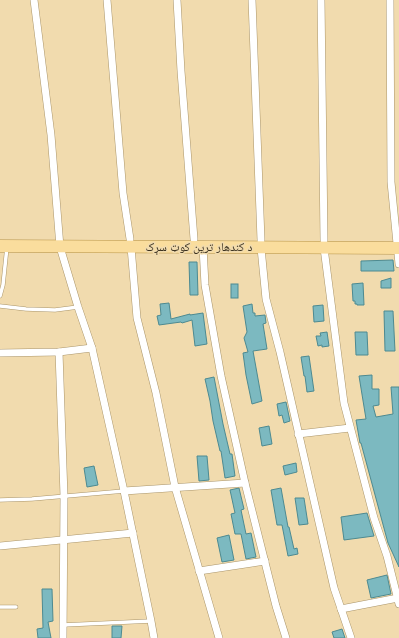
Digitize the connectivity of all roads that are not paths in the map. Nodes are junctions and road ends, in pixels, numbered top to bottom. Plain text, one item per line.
1 (34, 0) edge
2 (107, 0) edge
3 (177, 0) edge
4 (252, 0) edge
5 (321, 0) edge
6 (390, 0) edge
7 (59, 243) junction
8 (130, 243) junction
9 (199, 243) junction
10 (2, 244) edge
11 (261, 244) junction
12 (324, 244) junction
13 (398, 244) edge
14 (399, 264) edge
15 (0, 296) edge
16 (0, 306) edge
17 (78, 307) junction
18 (92, 348) junction
19 (59, 352) junction
20 (0, 353) edge
21 (350, 428) junction
22 (298, 434) junction
23 (245, 483) junction
24 (175, 487) junction
25 (124, 491) junction
26 (64, 496) junction
27 (0, 500) edge
28 (133, 532) junction
29 (64, 540) junction
30 (0, 546) edge
31 (265, 561) junction
32 (200, 571) junction
33 (398, 596) edge
34 (0, 607) edge
35 (16, 607) dead end
36 (341, 609) junction
37 (151, 621) junction
38 (63, 625) junction
39 (63, 638) edge
40 (154, 638) edge
41 (219, 638) edge
42 (286, 638) edge
43 (351, 638) edge

1 - 7 street
2 - 8 street
3 - 9 street
4 - 11 street
5 - 12 street
6 - 13 street
7 - 8 main road, د کندهار ترين کوټ سړک
7 - 10 main road, د کندهار ترين کوټ سړک
7 - 17 street
8 - 9 main road, د کندهار ترين کوټ سړک
8 - 24 street
9 - 11 main road, د کندهار ترين کوټ سړک
9 - 23 street
10 - 15 lane
11 - 12 main road, د کندهار ترين کوټ سړک
11 - 22 street
12 - 13 main road, د کندهار ترين کوټ سړک
12 - 21 street
13 - 14 street
16 - 17 lane
17 - 18 street
18 - 19 street
18 - 25 street
19 - 20 street
19 - 26 street
21 - 22 street
21 - 33 street
22 - 36 street
23 - 24 street
23 - 31 street
24 - 25 street
24 - 32 street
25 - 26 lane
25 - 28 street
26 - 27 lane
26 - 29 street
28 - 29 street
28 - 37 street
29 - 30 street
29 - 38 street
31 - 32 street
31 - 42 street
32 - 41 street
33 - 36 street
34 - 35 lane
36 - 43 street
37 - 38 lane
37 - 40 street
38 - 39 street

